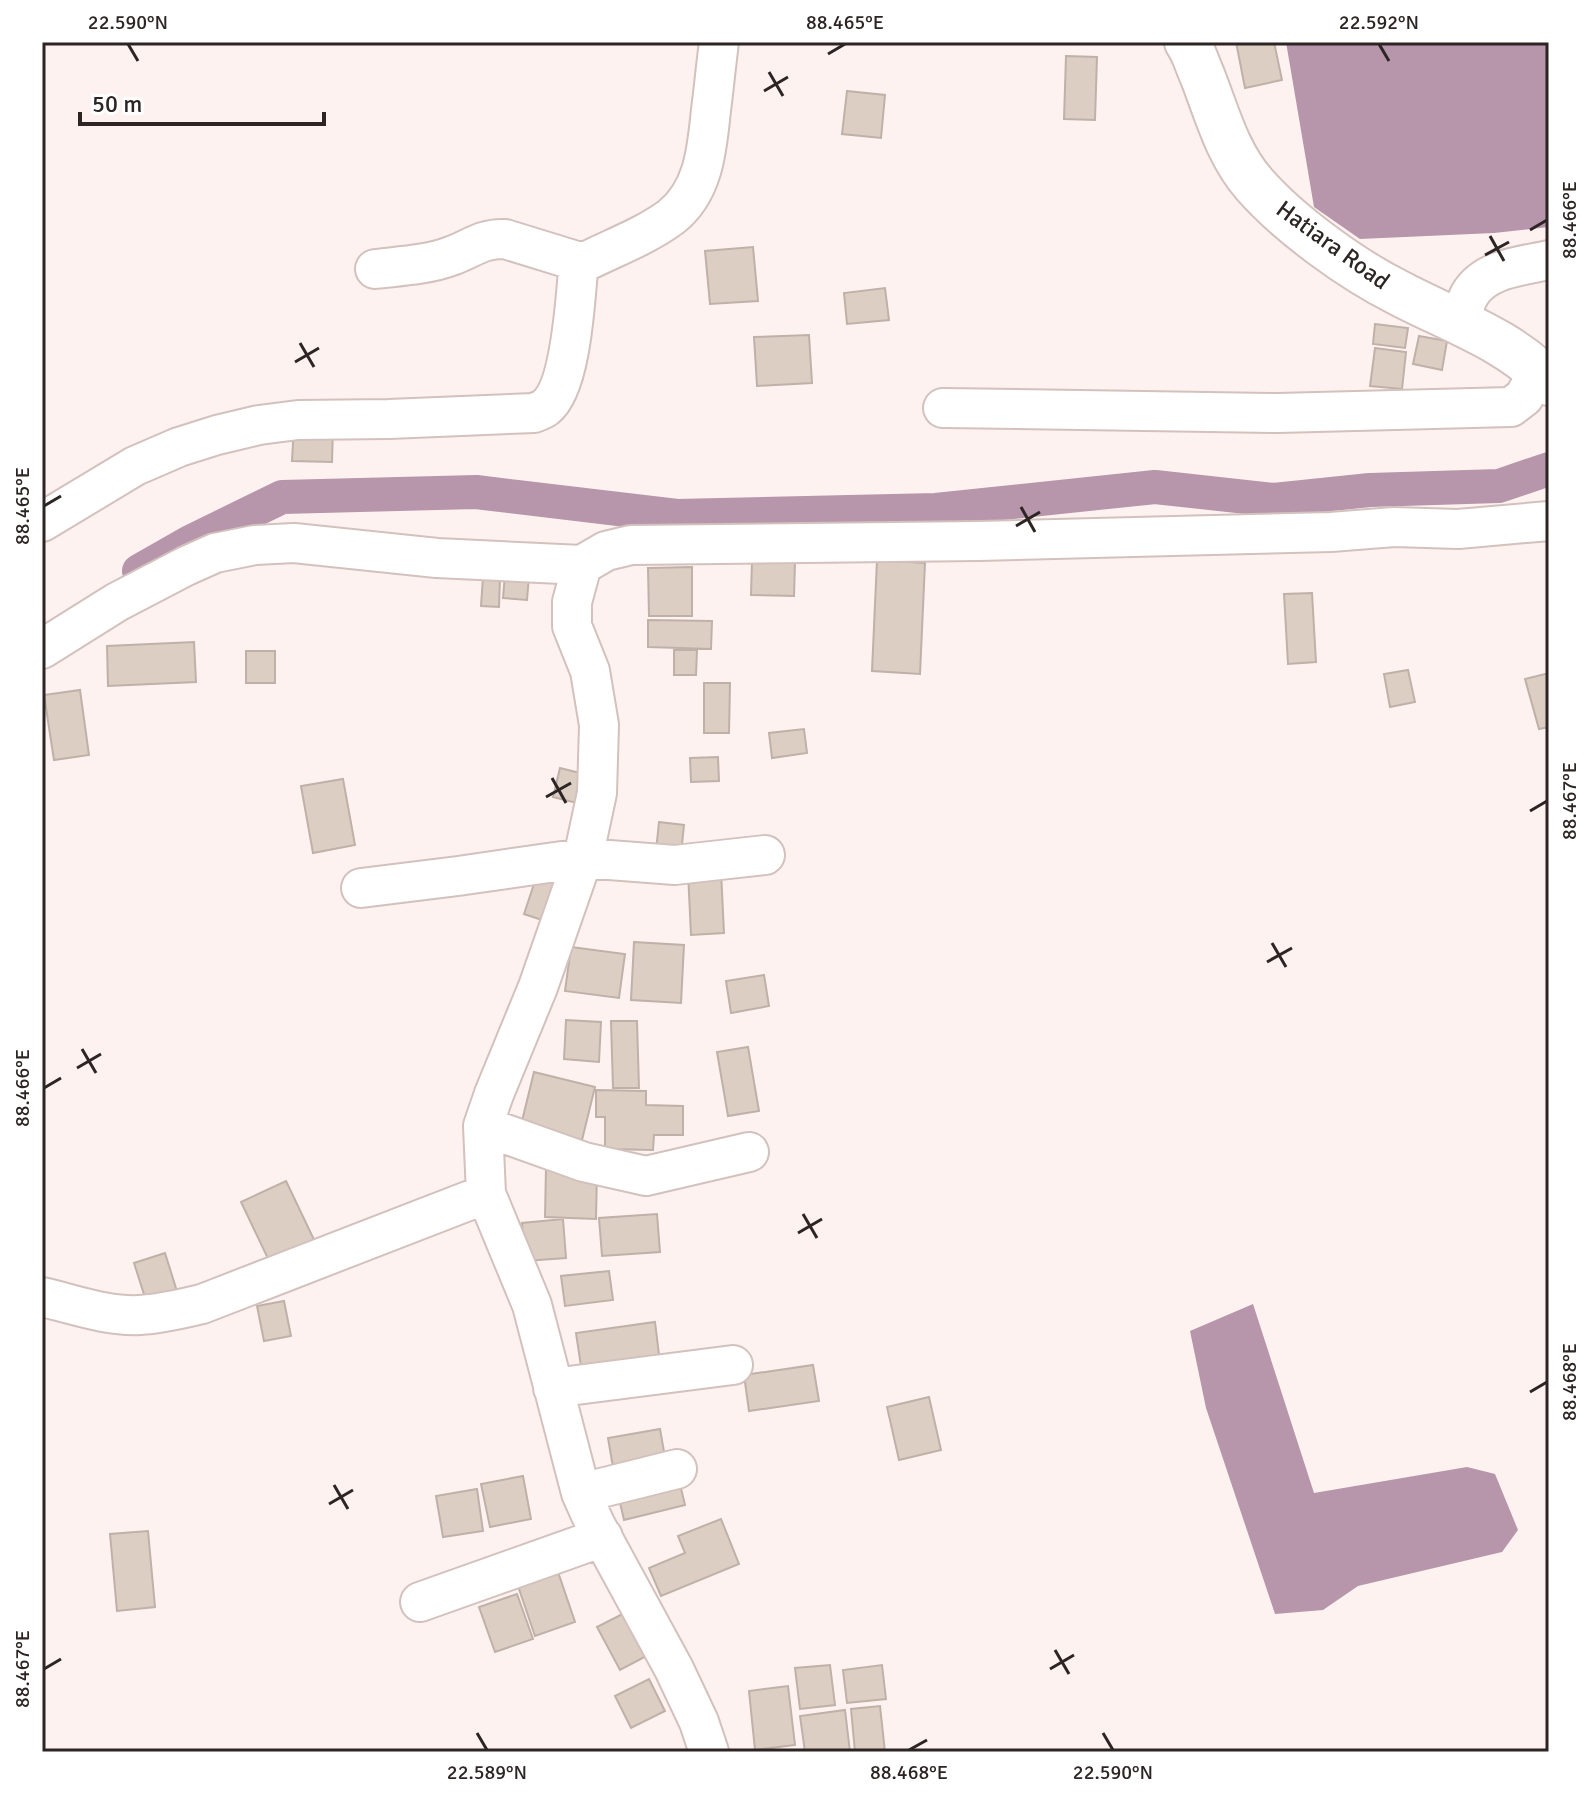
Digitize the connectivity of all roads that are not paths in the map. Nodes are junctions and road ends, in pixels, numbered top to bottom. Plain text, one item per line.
1 (719, 42) edge
2 (1187, 42) edge
3 (1549, 260) edge
4 (583, 263) junction
5 (375, 269) dead end
6 (1458, 323) junction
7 (1544, 377) edge
8 (943, 408) dead end
9 (1549, 521) edge
10 (42, 522) edge
11 (582, 565) junction
12 (42, 649) edge
13 (765, 855) dead end
14 (583, 858) junction
15 (361, 888) dead end
16 (483, 1126) junction
17 (749, 1152) dead end
18 (486, 1194) junction
19 (42, 1297) edge
20 (733, 1365) dead end
21 (553, 1388) junction
22 (677, 1469) dead end
23 (581, 1493) junction
24 (603, 1537) junction
25 (420, 1602) dead end
26 (709, 1752) edge

1 - 4 street
2 - 6 street, Hatiara Road
3 - 6 street
4 - 5 street
4 - 10 street
6 - 7 street, Hatiara Road
7 - 8 street
9 - 11 street
11 - 12 street
11 - 14 street
13 - 14 street
14 - 15 street
14 - 16 street
16 - 17 street
16 - 18 street
18 - 19 street
18 - 21 street
20 - 21 street
21 - 23 street
22 - 23 street
23 - 24 street
24 - 25 street
24 - 26 street

